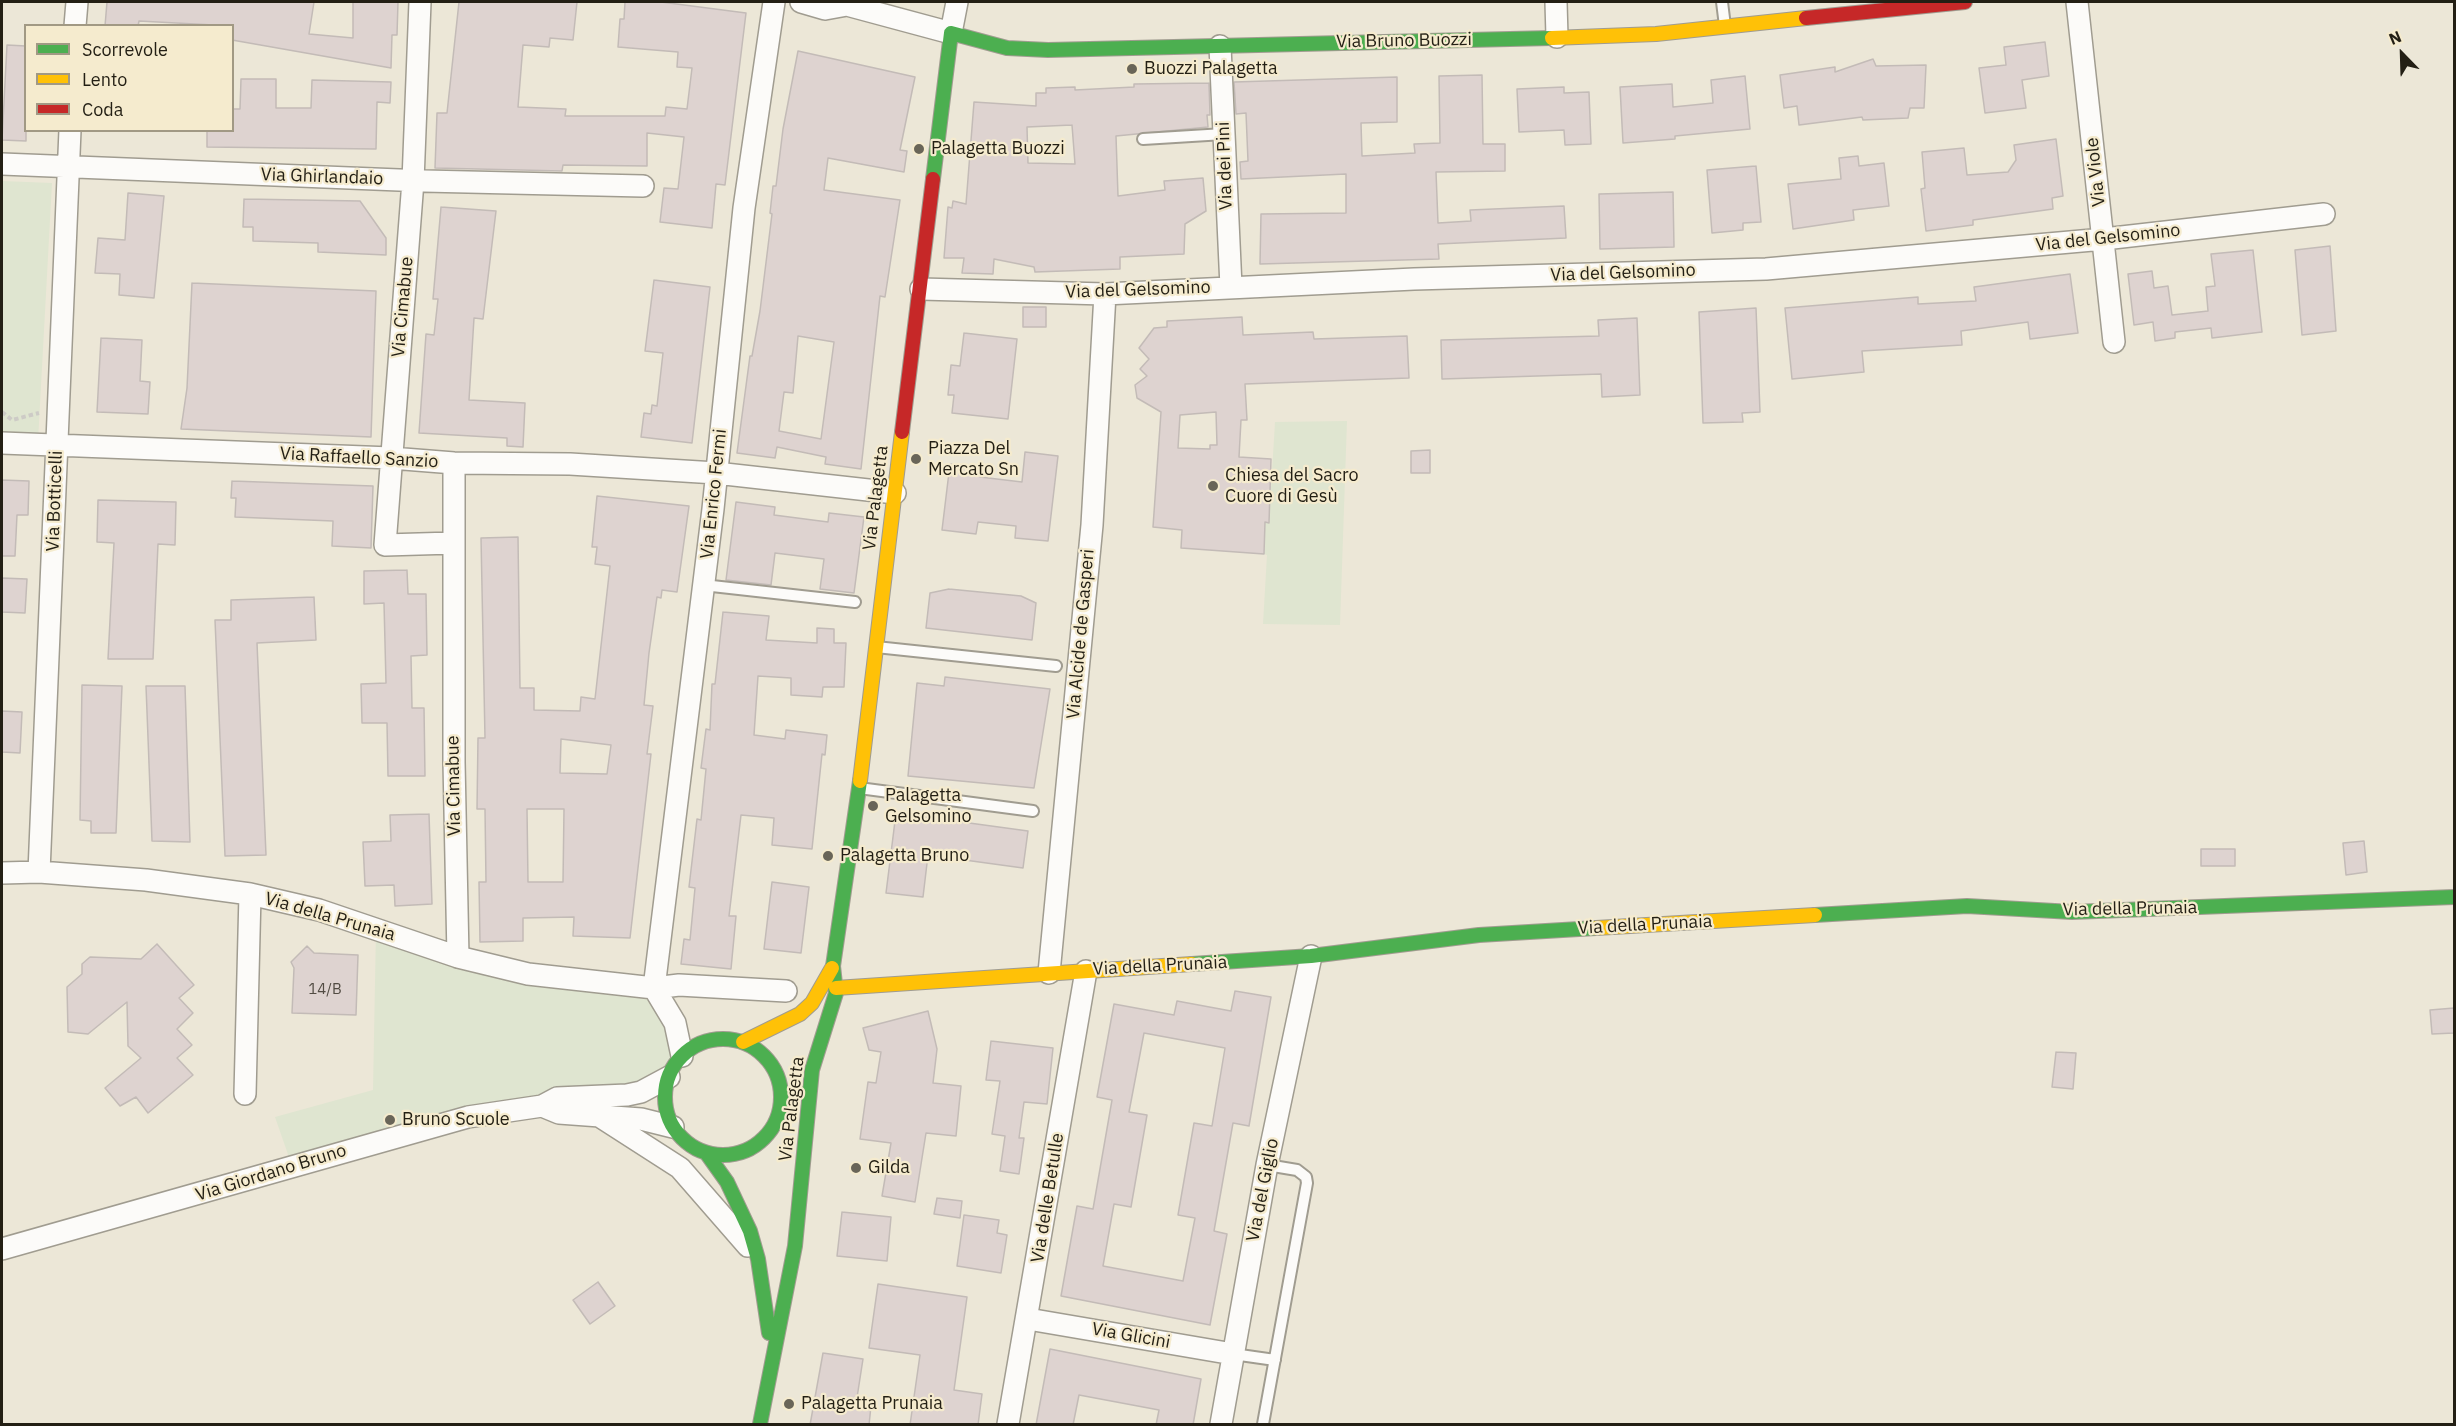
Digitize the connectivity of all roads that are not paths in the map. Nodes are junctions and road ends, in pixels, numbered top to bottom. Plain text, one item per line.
1 (76, 2) edge
2 (420, 2) edge
3 (774, 2) edge
4 (801, 2) edge
5 (957, 2) edge
6 (1556, 2) edge
7 (1722, 2) edge
8 (1965, 2) edge
9 (2077, 2) edge
10 (845, 3) edge
11 (75, 24) edge
12 (1725, 26) junction
13 (951, 33) junction
14 (1557, 37) junction
15 (1220, 46) junction
16 (70, 132) edge
17 (1224, 134) junction
18 (1143, 138) dead end
19 (2, 164) edge
20 (68, 168) junction
21 (413, 181) junction
22 (643, 186) dead end
23 (2324, 214) dead end
24 (2104, 239) junction
25 (1231, 287) junction
26 (921, 289) junction
27 (1105, 294) junction
28 (2114, 342) dead end
29 (2, 443) edge
30 (56, 446) junction
31 (391, 458) junction
32 (454, 463) junction
33 (716, 473) junction
34 (895, 493) junction
35 (453, 543) junction
36 (703, 585) junction
37 (855, 603) dead end
38 (876, 647) junction
39 (1056, 666) dead end
40 (859, 788) junction
41 (1033, 811) dead end
42 (39, 872) junction
43 (2, 873) edge
44 (250, 894) junction
45 (2454, 897) edge
46 (1311, 956) junction
47 (458, 957) junction
48 (833, 966) junction
49 (1086, 971) junction
50 (1049, 973) junction
51 (654, 988) junction
52 (786, 991) dead end
53 (835, 994) junction
54 (807, 1036) dead end
55 (743, 1042) junction
56 (682, 1056) junction
57 (791, 1066) dead end
58 (669, 1077) junction
59 (782, 1087) junction
60 (245, 1094) dead end
61 (542, 1106) junction
62 (596, 1114) junction
63 (778, 1119) junction
64 (673, 1127) junction
65 (784, 1135) dead end
66 (707, 1154) junction
67 (791, 1157) dead end
68 (1267, 1165) junction
69 (801, 1189) junction
70 (2, 1249) edge
71 (758, 1259) junction
72 (1028, 1319) junction
73 (1233, 1354) junction
74 (772, 1359) junction
75 (1275, 1360) junction
76 (760, 1425) edge
77 (1008, 1425) edge
78 (1221, 1425) edge
79 (1263, 1425) edge

1 - 11 street
2 - 21 street, Via Cimabue
3 - 33 street, Via Enrico Fermi
4 - 10 street, Via Bruno Buozzi
5 - 13 street
6 - 14 street
7 - 12 lane
8 - 12 street, Via Bruno Buozzi
9 - 24 street, Via Viole
10 - 13 street, Via Bruno Buozzi
12 - 14 street, Via Bruno Buozzi
13 - 15 street, Via Bruno Buozzi
13 - 26 street, Via Palagetta
14 - 15 street, Via Bruno Buozzi
15 - 17 street, Via dei Pini
16 - 20 street, Via Botticelli
17 - 18 lane
17 - 25 street, Via dei Pini
19 - 20 street, Via Ghirlandaio
20 - 21 street, Via Ghirlandaio
20 - 30 street, Via Botticelli
21 - 22 street, Via Ghirlandaio
21 - 31 street, Via Cimabue
23 - 24 street, Via del Gelsomino
24 - 25 street, Via del Gelsomino
24 - 28 street, Via Viole
25 - 27 street, Via del Gelsomino
26 - 27 street, Via del Gelsomino
26 - 34 street, Via Palagetta
27 - 50 street, Via Alcide de Gasperi
29 - 30 street, Via Raffaello Sanzio
30 - 31 street, Via Raffaello Sanzio
30 - 42 street, Via Botticelli
31 - 32 street, Via Raffaello Sanzio
31 - 35 street, Via Cimabue
32 - 33 street, Via Raffaello Sanzio
32 - 35 street, Via Cimabue
33 - 34 street, Via Raffaello Sanzio
33 - 36 street, Via Enrico Fermi
34 - 38 street, Via Palagetta
35 - 47 street, Via Cimabue
36 - 37 lane
36 - 51 street, Via Enrico Fermi
38 - 39 lane
38 - 40 street, Via Palagetta
40 - 41 lane
40 - 48 street, Via Palagetta
42 - 43 street, Via della Prunaia
42 - 44 street, Via della Prunaia
44 - 47 street, Via della Prunaia
44 - 60 street
45 - 46 street, Via della Prunaia
46 - 49 street, Via della Prunaia
46 - 68 street, Via del Giglio
47 - 51 street, Via della Prunaia
48 - 53 street, Via Palagetta
48 - 55 street, Via Palagetta
49 - 50 street, Via della Prunaia
49 - 72 street, Via delle Betulle
50 - 53 street, Via della Prunaia
51 - 52 street, Via della Prunaia
51 - 56 street
53 - 54 street, Via Palagetta
53 - 69 street, Via Palagetta
55 - 56 street, Via Palagetta
55 - 59 street, Via Palagetta
56 - 58 street, Via Palagetta
57 - 59 street, Via Palagetta
58 - 61 street, Via Giordano Bruno
58 - 64 street, Via Palagetta
59 - 63 street, Via Palagetta
61 - 62 street, Via Giordano Bruno
61 - 70 street, Via Giordano Bruno
62 - 64 street, Via Giordano Bruno
62 - 71 street
63 - 65 street, Via Palagetta
63 - 66 street, Via Palagetta
64 - 66 street, Via Palagetta
66 - 71 street, Via Palagetta
67 - 69 street, Via Palagetta
68 - 73 street, Via del Giglio
68 - 75 lane
69 - 74 street, Via Palagetta
71 - 74 street, Via Palagetta
72 - 73 street, Via Glicini
72 - 77 street, Via delle Betulle
73 - 75 lane
73 - 78 street, Via del Giglio
74 - 76 street, Via Palagetta
75 - 79 lane

